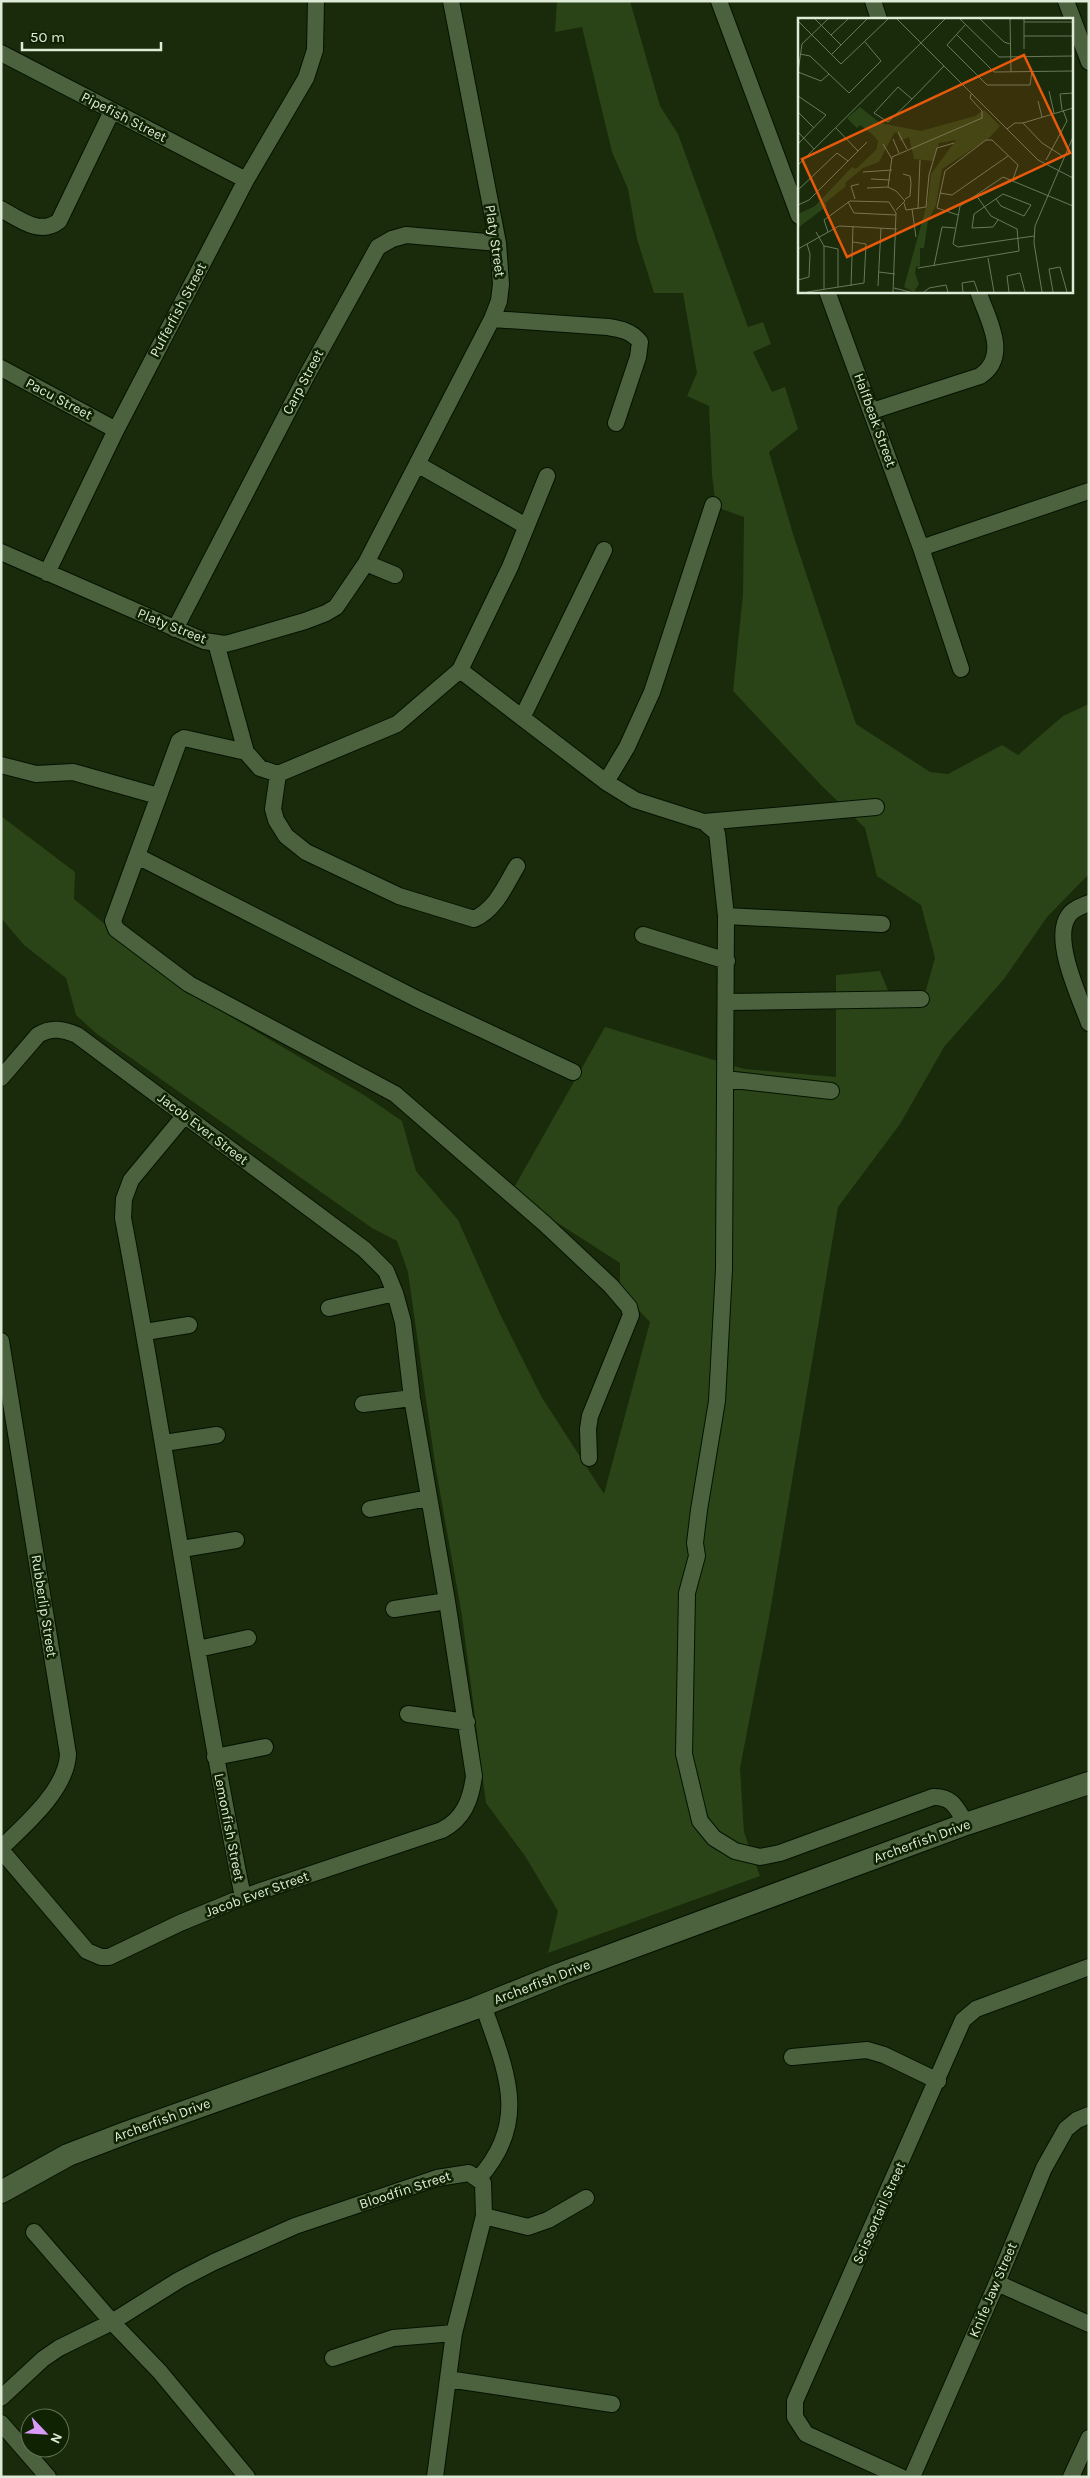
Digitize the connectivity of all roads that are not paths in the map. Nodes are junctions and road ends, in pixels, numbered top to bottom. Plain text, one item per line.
1 (316, 1) edge
2 (451, 1) edge
3 (719, 1) edge
4 (872, 1) edge
5 (1066, 1) edge
6 (879, 18) edge
7 (1, 53) edge
8 (1089, 62) edge
9 (112, 111) junction
10 (246, 180) junction
11 (1, 209) edge
12 (798, 213) edge
13 (498, 243) junction
14 (827, 292) edge
15 (978, 292) edge
16 (492, 319) junction
17 (1, 368) edge
18 (872, 411) junction
19 (616, 423) dead end
20 (116, 430) junction
21 (417, 464) junction
22 (547, 476) dead end
23 (1089, 491) edge
24 (713, 504) dead end
25 (526, 526) junction
26 (921, 548) junction
27 (604, 550) dead end
28 (1, 552) edge
29 (366, 563) junction
30 (47, 573) junction
31 (395, 575) dead end
32 (175, 629) junction
33 (216, 643) junction
34 (961, 668) dead end
35 (460, 670) junction
36 (522, 718) junction
37 (246, 752) junction
38 (1, 765) edge
39 (278, 774) junction
40 (606, 782) junction
41 (158, 796) junction
42 (876, 807) dead end
43 (704, 822) junction
44 (137, 856) junction
45 (517, 866) dead end
46 (1089, 903) edge
47 (726, 916) junction
48 (882, 924) dead end
49 (643, 936) dead end
50 (727, 961) junction
51 (921, 999) dead end
52 (727, 1002) junction
53 (1089, 1023) edge
54 (573, 1072) dead end
55 (1, 1078) edge
56 (725, 1079) junction
57 (831, 1091) dead end
58 (185, 1116) junction
59 (395, 1292) junction
60 (329, 1308) dead end
61 (189, 1325) dead end
62 (145, 1332) junction
63 (1, 1341) edge
64 (412, 1398) junction
65 (363, 1404) dead end
66 (217, 1435) dead end
67 (9, 1441) edge
68 (164, 1443) junction
69 (589, 1458) dead end
70 (429, 1498) junction
71 (370, 1509) dead end
72 (236, 1540) dead end
73 (182, 1549) junction
74 (447, 1601) junction
75 (394, 1610) dead end
76 (248, 1638) dead end
77 (198, 1649) junction
78 (408, 1714) dead end
79 (467, 1722) junction
80 (265, 1747) dead end
81 (215, 1757) junction
82 (1089, 1783) edge
83 (966, 1824) junction
84 (1, 1849) edge
85 (243, 1897) junction
86 (1089, 1967) edge
87 (483, 2005) junction
88 (792, 2058) dead end
89 (938, 2081) junction
90 (1089, 2115) edge
91 (479, 2178) junction
92 (1, 2192) edge
93 (586, 2198) dead end
94 (484, 2216) junction
95 (34, 2232) dead end
96 (997, 2283) junction
97 (112, 2322) junction
98 (1089, 2324) edge
99 (454, 2333) junction
100 (333, 2358) dead end
101 (448, 2379) junction
102 (1, 2398) edge
103 (612, 2404) dead end
104 (1, 2423) edge
105 (1089, 2438) edge
106 (48, 2477) edge
107 (247, 2477) edge
108 (435, 2477) edge
109 (901, 2477) edge
110 (912, 2477) edge
111 (1071, 2477) edge

1 - 10 street, Pufferfish Street
2 - 13 street, Platy Street
3 - 12 street
4 - 6 street
5 - 8 street
7 - 9 street, Pipefish Street
9 - 10 street, Pipefish Street
9 - 11 street
10 - 20 street, Pufferfish Street
13 - 16 street, Platy Street
13 - 32 street, Carp Street
14 - 18 street, Halfbeak Street
15 - 18 street
16 - 19 street
16 - 21 street, Platy Street
17 - 20 street, Pacu Street
18 - 26 street, Halfbeak Street
20 - 30 street, Pufferfish Street
21 - 25 street
21 - 29 street, Platy Street
22 - 25 street
23 - 26 street
24 - 40 street
25 - 35 street
26 - 34 street, Halfbeak Street
27 - 36 street
28 - 30 street
29 - 31 street
29 - 33 street, Platy Street
30 - 32 street, Platy Street
32 - 33 street, Platy Street
33 - 37 street
35 - 36 street
35 - 39 street
36 - 40 street
37 - 39 street
37 - 41 street
38 - 41 street
39 - 45 street
40 - 43 street
41 - 44 street
42 - 43 street
43 - 47 street
44 - 54 street
44 - 69 street
46 - 53 street
47 - 48 street
47 - 50 street
49 - 50 street
50 - 52 street
51 - 52 street
52 - 56 street
55 - 58 street, Jacob Ever Street
56 - 57 street
56 - 83 street
58 - 59 street, Jacob Ever Street
58 - 62 street, Lemonfish Street
59 - 60 street
59 - 64 street, Jacob Ever Street
61 - 62 street
62 - 68 street, Lemonfish Street
63 - 67 street, Rubberlip Street
64 - 65 street
64 - 70 street, Jacob Ever Street
66 - 68 street
67 - 84 street, Rubberlip Street
68 - 73 street, Lemonfish Street
70 - 71 street
70 - 74 street, Jacob Ever Street
72 - 73 street
73 - 77 street, Lemonfish Street
74 - 75 street
74 - 79 street, Jacob Ever Street
76 - 77 street
77 - 81 street, Lemonfish Street
78 - 79 street
79 - 85 street, Jacob Ever Street
80 - 81 street, Lemonfish Street
81 - 85 street, Lemonfish Street
82 - 83 street, Archerfish Drive
83 - 87 street, Archerfish Drive
84 - 85 street, Jacob Ever Street
86 - 89 street, Scissortail Street
87 - 91 street
87 - 92 street, Archerfish Drive
88 - 89 street
89 - 109 street, Scissortail Street
90 - 96 street, Knife Jaw Street
91 - 94 street
91 - 97 street, Bloodfin Street
93 - 94 street
94 - 99 street
95 - 97 street
96 - 98 street
96 - 110 street, Knife Jaw Street
97 - 102 street, Bloodfin Street
97 - 107 street
99 - 100 street
99 - 101 street
101 - 103 street
101 - 108 street
104 - 106 street
105 - 111 street

